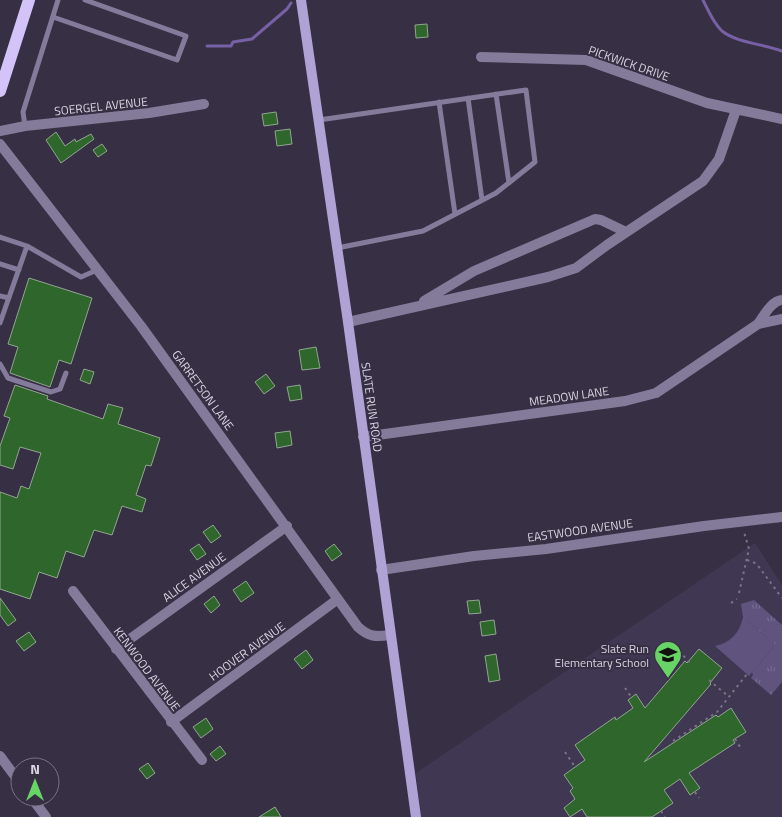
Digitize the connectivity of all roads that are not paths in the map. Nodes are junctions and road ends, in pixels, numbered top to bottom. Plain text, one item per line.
1 (29, 0) edge
2 (58, 0) edge
3 (84, 0) edge
4 (301, 0) edge
5 (52, 17) junction
6 (481, 57) dead end
7 (0, 91) edge
8 (496, 94) junction
9 (468, 98) junction
10 (439, 102) junction
11 (204, 104) dead end
12 (736, 110) junction
13 (782, 119) edge
14 (318, 120) junction
15 (25, 126) junction
16 (0, 131) edge
17 (0, 144) edge
18 (509, 183) junction
19 (482, 200) junction
20 (455, 214) junction
21 (626, 232) junction
22 (0, 237) edge
23 (27, 246) junction
24 (336, 248) junction
25 (0, 264) edge
26 (19, 270) junction
27 (98, 270) junction
28 (0, 296) edge
29 (9, 298) junction
30 (782, 300) edge
31 (415, 306) junction
32 (782, 319) edge
33 (348, 322) junction
34 (0, 323) edge
35 (758, 324) junction
36 (0, 364) edge
37 (66, 373) dead end
38 (363, 437) junction
39 (782, 517) edge
40 (287, 526) junction
41 (382, 570) junction
42 (73, 591) dead end
43 (338, 599) junction
44 (390, 635) junction
45 (116, 649) junction
46 (171, 722) junction
47 (0, 756) edge
48 (202, 760) dead end
49 (10, 770) edge
50 (416, 817) edge

1 - 7 main road
2 - 5 lane
3 - 5 lane
4 - 14 street, SLATE RUN ROAD
5 - 15 lane
6 - 12 street, PICKWICK DRIVE
8 - 9 lane
8 - 18 lane
8 - 18 lane
9 - 10 lane
9 - 19 lane
10 - 14 lane
10 - 20 lane
11 - 15 street, SOERGEL AVENUE
12 - 13 street, PICKWICK DRIVE
12 - 21 street
14 - 24 street, SLATE RUN ROAD
15 - 16 street, SOERGEL AVENUE
17 - 27 street, GARRETSON LANE
18 - 19 lane
19 - 20 lane
20 - 24 lane
21 - 31 street
21 - 31 street
22 - 23 lane
23 - 26 lane
23 - 27 lane
24 - 33 street, SLATE RUN ROAD
25 - 26 lane
26 - 29 lane
27 - 40 street, GARRETSON LANE
28 - 29 lane
29 - 34 lane
30 - 35 street, MEADOW LANE
31 - 33 street
32 - 35 street, MEADOW LANE
33 - 38 street, SLATE RUN ROAD
35 - 38 street, MEADOW LANE
36 - 37 lane
38 - 41 street, SLATE RUN ROAD
39 - 41 street, EASTWOOD AVENUE
40 - 43 street, GARRETSON LANE
40 - 45 street, ALICE AVENUE
41 - 44 street, SLATE RUN ROAD
42 - 45 street, KENWOOD AVENUE
43 - 44 street, GARRETSON LANE
43 - 46 street, HOOVER AVENUE
44 - 50 street, SLATE RUN ROAD
45 - 46 street, KENWOOD AVENUE
46 - 48 street, KENWOOD AVENUE
47 - 49 street

